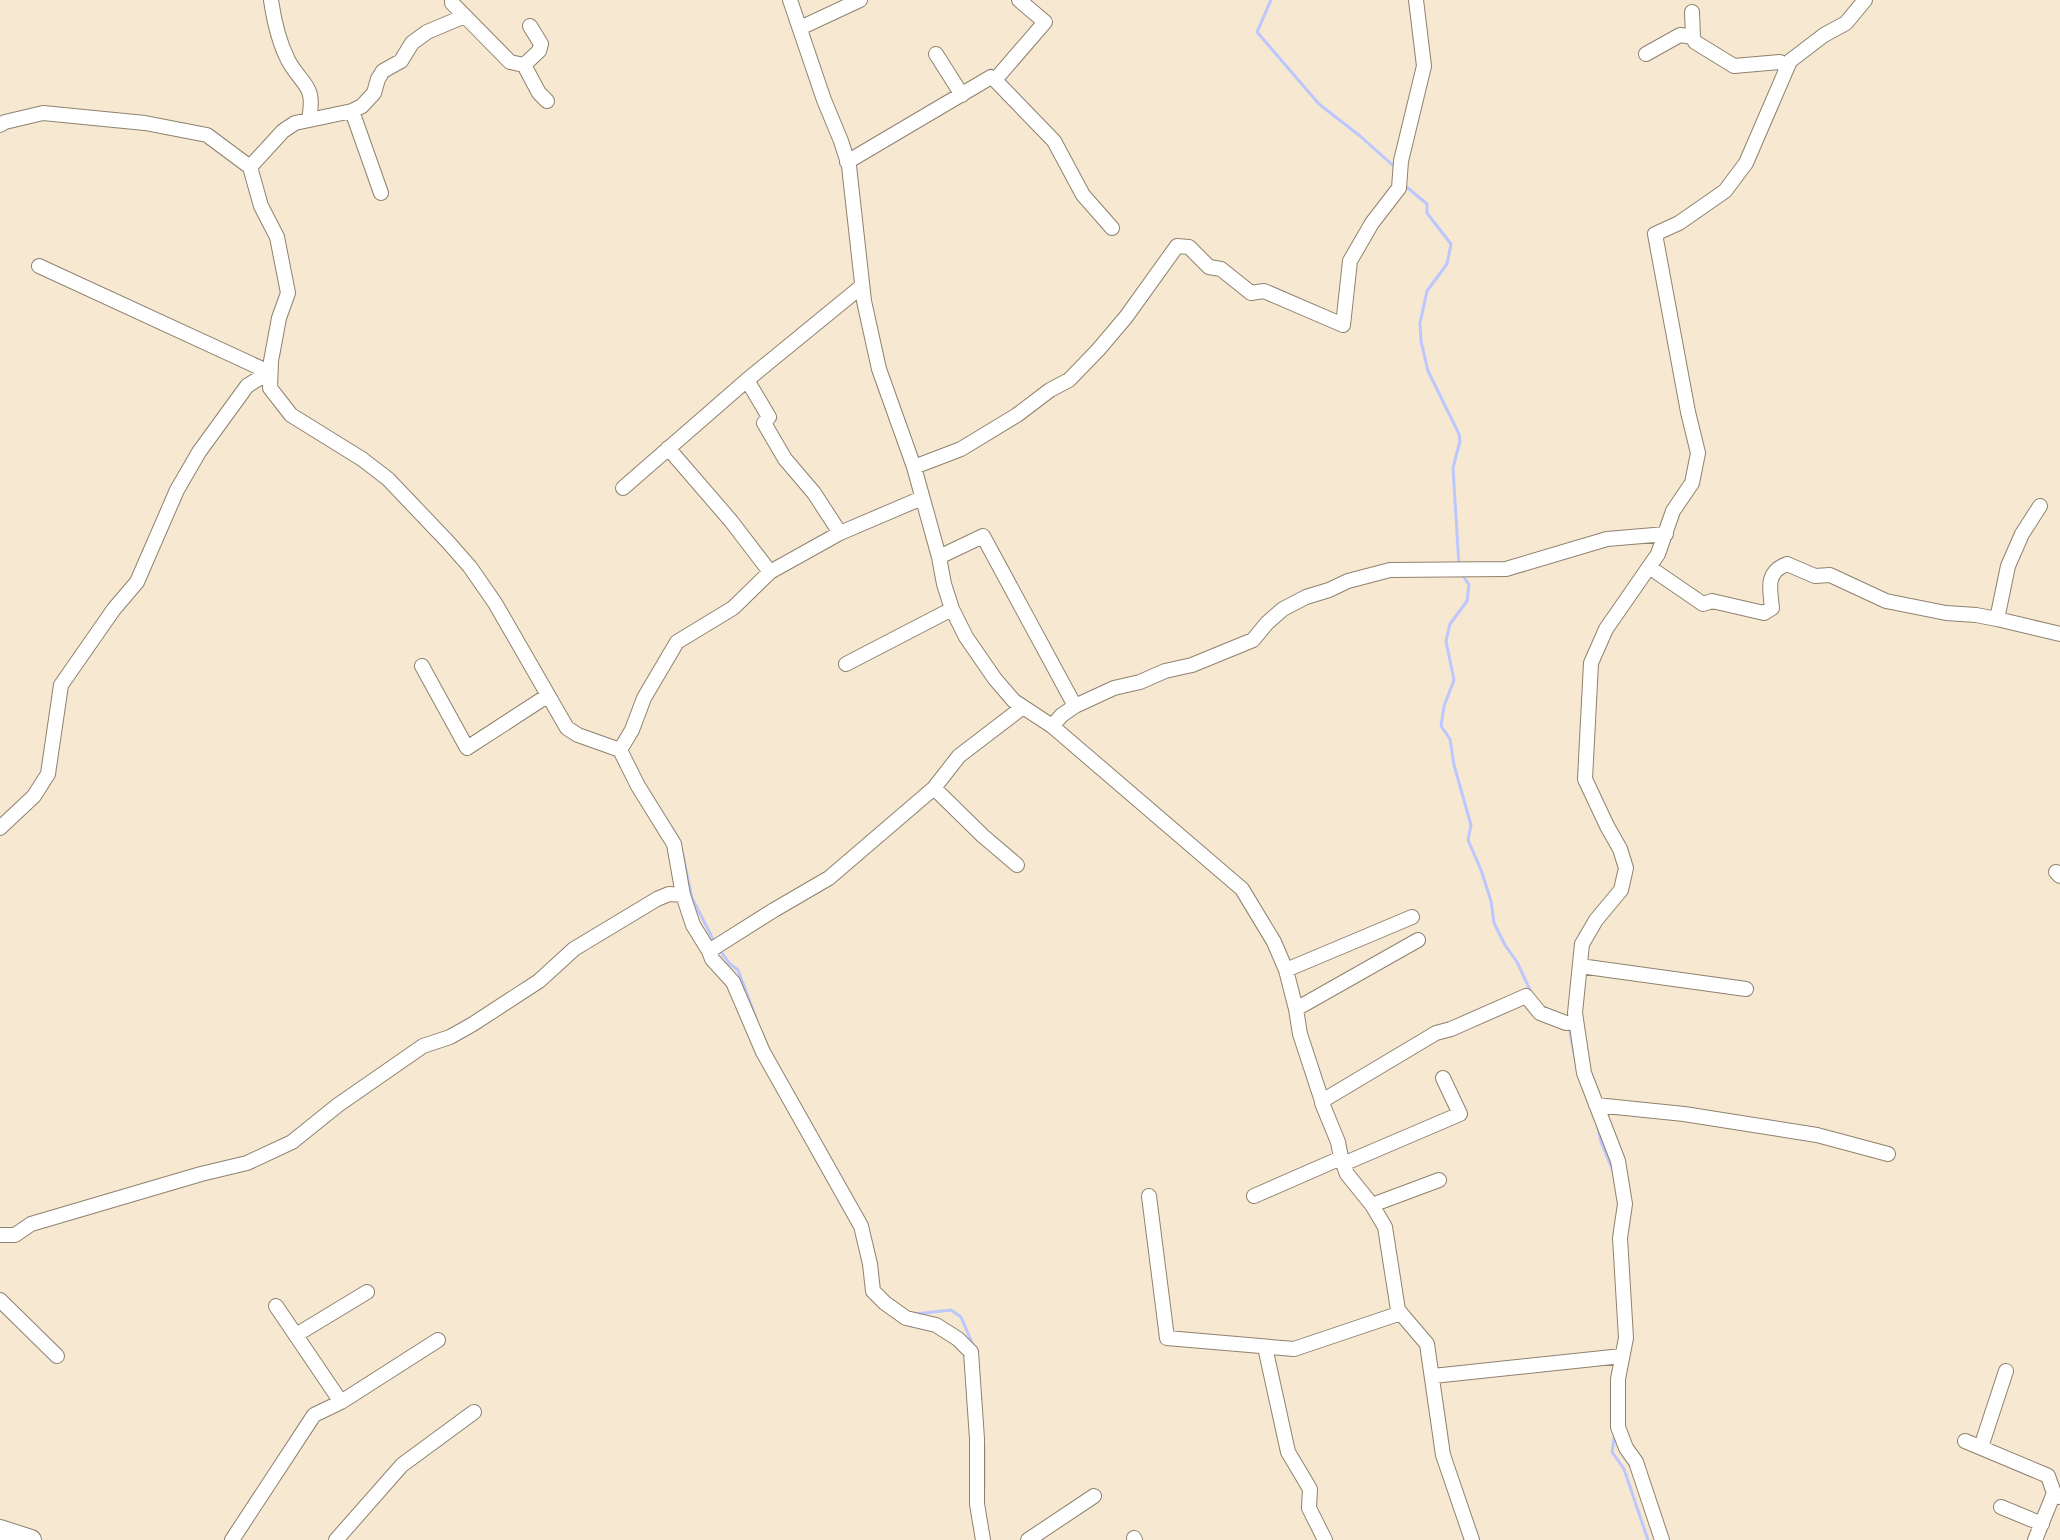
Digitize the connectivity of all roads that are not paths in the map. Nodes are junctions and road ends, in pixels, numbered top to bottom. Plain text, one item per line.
1 (270, 0) edge
2 (452, 0) edge
3 (790, 0) edge
4 (860, 0) edge
5 (1019, 0) edge
6 (1416, 0) edge
7 (1865, 0) edge
8 (1692, 12) dead end
9 (465, 16) junction
10 (530, 26) dead end
11 (800, 28) junction
12 (1693, 37) junction
13 (936, 54) dead end
14 (1646, 54) dead end
15 (524, 65) junction
16 (1787, 68) junction
17 (995, 80) junction
18 (962, 94) junction
19 (547, 101) dead end
20 (352, 111) junction
21 (309, 119) junction
22 (0, 125) edge
23 (848, 162) junction
24 (250, 167) junction
25 (381, 193) dead end
26 (1112, 228) dead end
27 (39, 266) dead end
28 (862, 286) junction
29 (269, 372) junction
30 (747, 380) junction
31 (668, 448) junction
32 (914, 467) junction
33 (623, 488) dead end
34 (922, 498) junction
35 (2040, 506) dead end
36 (840, 533) junction
37 (1666, 534) junction
38 (938, 557) junction
39 (1650, 567) junction
40 (770, 572) junction
41 (952, 609) junction
42 (1997, 619) junction
43 (2060, 634) edge
44 (846, 664) dead end
45 (422, 666) dead end
46 (548, 696) junction
47 (1076, 706) junction
48 (1023, 707) junction
49 (1052, 726) junction
50 (620, 750) junction
51 (934, 788) junction
52 (0, 828) edge
53 (1017, 865) dead end
54 (683, 895) junction
55 (1412, 917) dead end
56 (1418, 940) dead end
57 (709, 951) junction
58 (1580, 966) junction
59 (1286, 970) junction
60 (1746, 989) dead end
61 (1296, 1009) junction
62 (1576, 1022) junction
63 (1443, 1078) dead end
64 (1322, 1101) junction
65 (1596, 1105) junction
66 (1888, 1154) dead end
67 (1342, 1161) junction
68 (1439, 1180) dead end
69 (1149, 1196) dead end
70 (1254, 1196) dead end
71 (1372, 1205) junction
72 (0, 1236) edge
73 (367, 1292) dead end
74 (0, 1300) edge
75 (276, 1306) dead end
76 (1401, 1313) junction
77 (296, 1335) junction
78 (438, 1340) dead end
79 (1265, 1347) junction
80 (57, 1356) dead end
81 (1622, 1356) junction
82 (2006, 1371) dead end
83 (1433, 1376) junction
84 (340, 1402) junction
85 (474, 1412) dead end
86 (1965, 1441) dead end
87 (1981, 1448) junction
88 (2057, 1495) edge
89 (1094, 1496) dead end
90 (2001, 1507) dead end
91 (2042, 1524) junction
92 (1, 1533) edge
93 (31, 1540) edge
94 (232, 1540) edge
95 (336, 1540) edge
96 (983, 1540) edge
97 (1028, 1540) edge
98 (1325, 1540) edge
99 (1472, 1540) edge
100 (1662, 1540) edge
101 (2035, 1540) edge

1 - 21 street
2 - 9 street
3 - 11 street
4 - 11 street
5 - 17 street
6 - 32 street
7 - 16 street
8 - 12 street
9 - 15 street
9 - 20 street
10 - 15 street
11 - 23 street
12 - 14 street
12 - 16 street
13 - 18 street
15 - 19 street
16 - 37 street
17 - 18 street
17 - 26 street
18 - 23 street
20 - 21 street
20 - 25 street
21 - 24 street
22 - 24 street
23 - 28 street
24 - 29 street
27 - 29 street
28 - 30 street
28 - 32 street
29 - 46 street
29 - 52 street
30 - 31 street
30 - 36 street
31 - 33 street
31 - 40 street
32 - 34 street
34 - 36 street
34 - 38 street
35 - 42 street
36 - 40 street
37 - 39 street
37 - 47 street
38 - 41 street
38 - 47 street
39 - 42 street
39 - 58 street
40 - 50 street
41 - 44 street
41 - 48 street
42 - 43 street
45 - 46 street
46 - 50 street
47 - 49 street
48 - 49 street
48 - 51 street
49 - 59 street
50 - 54 street
51 - 53 street
51 - 57 street
54 - 57 street
54 - 72 street
55 - 59 street
56 - 61 street
57 - 96 street
58 - 60 street
58 - 62 street
59 - 61 street
61 - 64 street
62 - 64 street
62 - 65 street
63 - 67 street
64 - 67 street
65 - 66 street
65 - 81 street
67 - 70 street
67 - 71 street
68 - 71 street
69 - 79 street
71 - 76 street
73 - 77 street
74 - 80 street
75 - 77 street
76 - 79 street
76 - 83 street
77 - 84 street
78 - 84 street
79 - 98 street
81 - 83 street
81 - 100 street
82 - 87 street
83 - 99 street
84 - 94 street
85 - 95 street
86 - 87 street
87 - 88 street
88 - 91 street
89 - 97 street
90 - 91 street
91 - 101 street
92 - 93 highway

